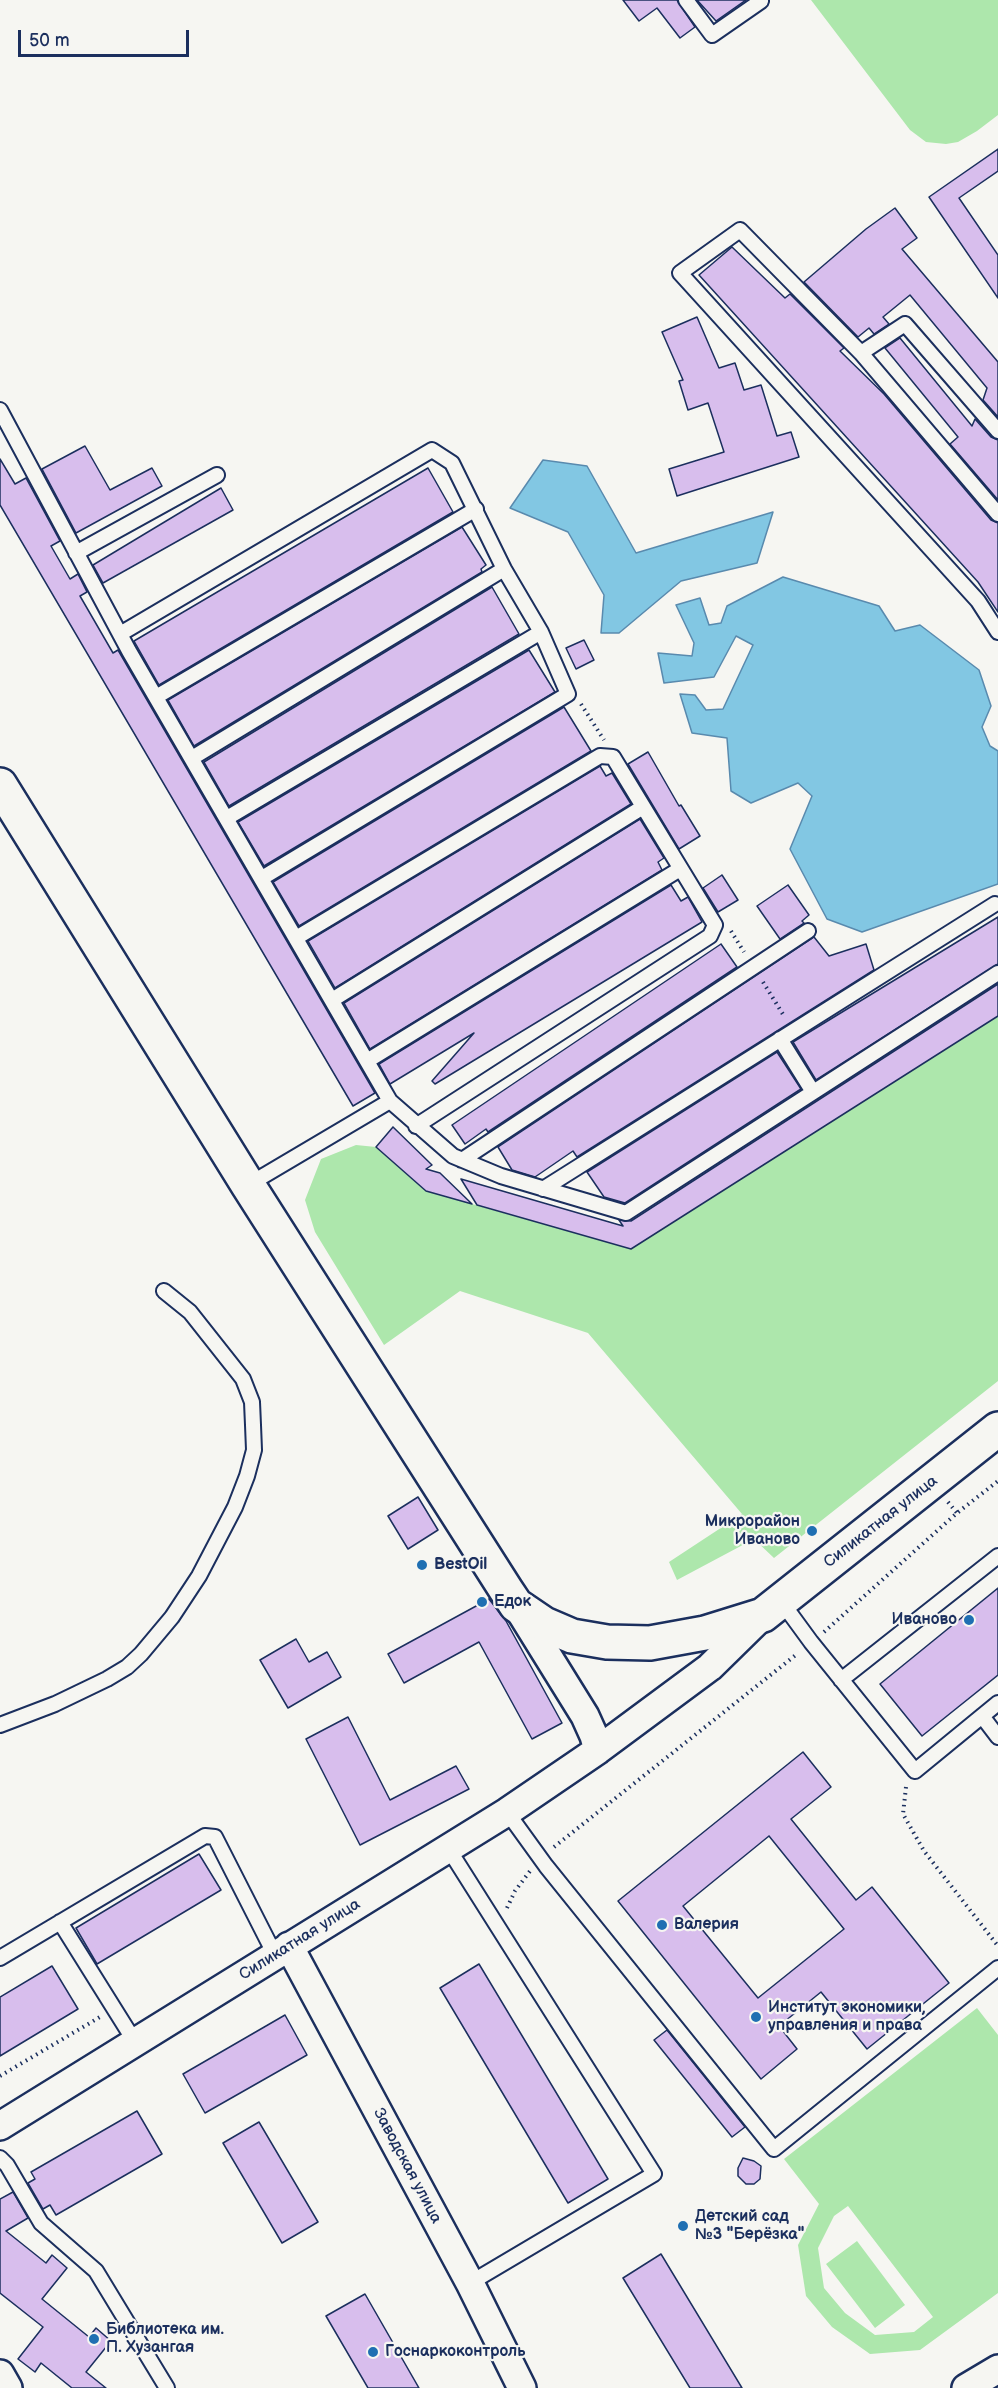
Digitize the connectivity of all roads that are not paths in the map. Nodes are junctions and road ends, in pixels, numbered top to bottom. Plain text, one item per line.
1 (686, 0) edge
2 (761, 1) edge
3 (861, 353) junction
4 (0, 410) edge
5 (998, 431) edge
6 (217, 475) dead end
7 (476, 509) junction
8 (998, 514) edge
9 (76, 553) junction
10 (504, 569) junction
11 (541, 632) junction
12 (998, 632) edge
13 (120, 634) junction
14 (156, 697) junction
15 (192, 758) junction
16 (0, 785) edge
17 (643, 807) junction
18 (227, 818) junction
19 (680, 869) junction
20 (262, 878) junction
21 (995, 904) dead end
22 (808, 932) dead end
23 (296, 938) junction
24 (998, 973) edge
25 (332, 1000) junction
26 (780, 1039) junction
27 (367, 1061) junction
28 (813, 1092) junction
29 (390, 1101) junction
30 (416, 1126) junction
31 (462, 1160) junction
32 (248, 1185) junction
33 (543, 1189) junction
34 (164, 1291) dead end
35 (998, 1429) edge
36 (998, 1556) edge
37 (516, 1605) junction
38 (772, 1608) junction
39 (841, 1680) junction
40 (998, 1703) edge
41 (981, 1716) junction
42 (0, 1725) edge
43 (998, 1737) edge
44 (598, 1750) junction
45 (507, 1812) junction
46 (448, 1848) junction
47 (60, 1922) junction
48 (282, 1950) junction
49 (0, 1958) edge
50 (998, 1968) edge
51 (135, 2042) junction
52 (0, 2126) edge
53 (0, 2158) edge
54 (470, 2283) junction
55 (998, 2369) edge
56 (0, 2374) edge
57 (8, 2388) edge
58 (167, 2388) edge
59 (522, 2388) edge
60 (966, 2388) edge

1 - 2 lane
3 - 5 lane
3 - 8 lane
3 - 12 lane
4 - 9 lane
6 - 9 lane
7 - 10 lane
7 - 13 lane
7 - 14 lane
9 - 13 lane
10 - 11 lane
10 - 15 lane
11 - 18 lane
11 - 20 lane
13 - 14 lane
14 - 15 lane
15 - 18 lane
16 - 32 street
17 - 19 lane
17 - 23 lane
17 - 25 lane
18 - 20 lane
19 - 27 lane
19 - 30 lane
20 - 23 lane
21 - 26 lane
22 - 31 lane
23 - 25 lane
24 - 28 lane
25 - 27 lane
26 - 28 lane
26 - 33 lane
27 - 29 lane
28 - 33 lane
29 - 30 lane
29 - 32 lane
30 - 31 lane
31 - 33 lane
32 - 37 street
34 - 42 lane
35 - 38 street, Силикатная улица
36 - 39 lane
37 - 38 street
37 - 44 street
38 - 39 lane
38 - 44 street, Силикатная улица
39 - 41 lane
40 - 41 lane
41 - 43 lane
44 - 45 street, Силикатная улица
45 - 46 street, Силикатная улица
45 - 50 lane
46 - 48 street, Силикатная улица
46 - 54 lane
47 - 48 lane
47 - 49 lane
47 - 51 lane
48 - 51 street, Силикатная улица
48 - 54 street, Заводская улица
51 - 52 street, Силикатная улица
53 - 58 lane
54 - 59 street, Заводская улица
55 - 60 street
56 - 57 street

